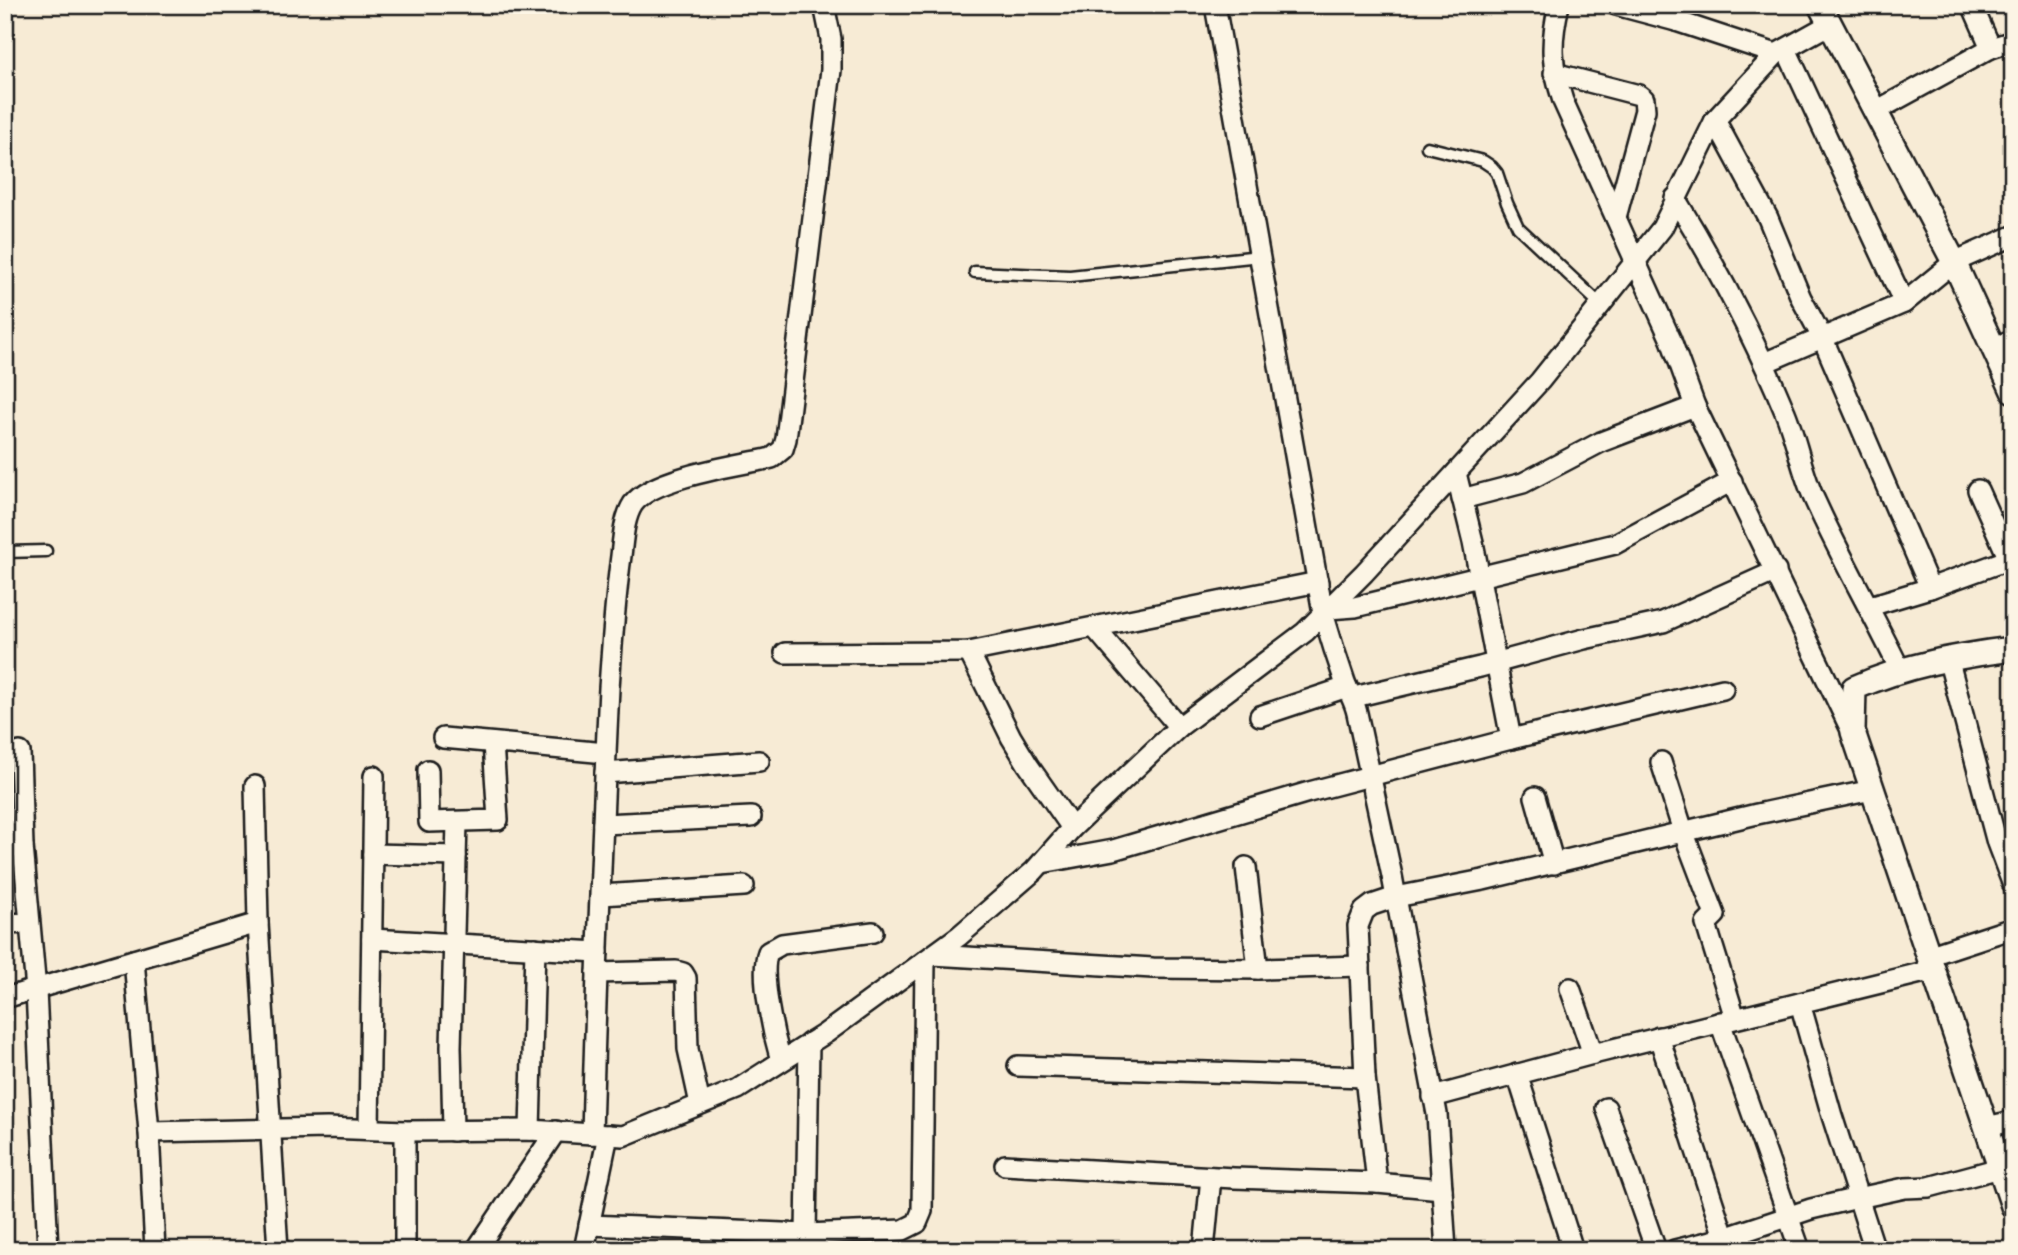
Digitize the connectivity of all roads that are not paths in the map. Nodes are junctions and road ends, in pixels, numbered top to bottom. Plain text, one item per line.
1 (824, 5) edge
2 (1215, 5) edge
3 (1559, 5) edge
4 (1616, 5) edge
5 (1972, 5) edge
6 (1678, 13) edge
7 (1825, 15) edge
8 (2013, 41) edge
9 (1991, 48) junction
10 (1781, 52) junction
11 (1553, 73) junction
12 (1874, 112) junction
13 (1715, 120) junction
14 (1427, 147) dead end
15 (1675, 198) junction
16 (1616, 218) junction
17 (2013, 236) edge
18 (1260, 256) junction
19 (1635, 260) junction
20 (1954, 262) junction
21 (975, 272) dead end
22 (1905, 303) junction
23 (1600, 304) junction
24 (1823, 339) junction
25 (2002, 344) edge
26 (1763, 363) junction
27 (2013, 391) edge
28 (1695, 406) junction
29 (1456, 473) junction
30 (1732, 481) junction
31 (1978, 490) dead end
32 (1462, 499) junction
33 (46, 551) dead end
34 (5, 552) edge
35 (2011, 558) edge
36 (1776, 570) junction
37 (1480, 578) junction
38 (1318, 582) junction
39 (1930, 587) junction
40 (1870, 606) junction
41 (1326, 611) junction
42 (1094, 627) junction
43 (2013, 649) edge
44 (969, 652) junction
45 (785, 653) dead end
46 (1948, 658) junction
47 (1496, 663) junction
48 (1900, 670) junction
49 (1723, 689) dead end
50 (1350, 692) junction
51 (1260, 716) dead end
52 (1178, 727) junction
53 (1853, 733) junction
54 (443, 738) dead end
55 (1511, 739) junction
56 (493, 743) junction
57 (20, 752) dead end
58 (606, 753) junction
59 (759, 761) dead end
60 (1661, 762) dead end
61 (428, 770) dead end
62 (605, 773) junction
63 (374, 776) dead end
64 (1371, 778) junction
65 (255, 786) dead end
66 (1872, 790) junction
67 (1535, 797) dead end
68 (751, 817) dead end
69 (457, 822) junction
70 (603, 824) junction
71 (1072, 828) junction
72 (1683, 831) junction
73 (14, 847) edge
74 (373, 854) junction
75 (456, 856) junction
76 (1042, 863) junction
77 (1554, 864) junction
78 (1245, 867) dead end
79 (2013, 885) edge
80 (744, 886) dead end
81 (601, 895) junction
82 (1396, 897) junction
83 (5, 923) edge
84 (258, 923) junction
85 (29, 924) junction
86 (2013, 928) edge
87 (873, 932) dead end
88 (372, 939) junction
89 (453, 943) junction
90 (535, 948) junction
91 (598, 952) junction
92 (929, 958) junction
93 (134, 960) junction
94 (1931, 963) junction
95 (1360, 966) junction
96 (1258, 969) junction
97 (597, 973) junction
98 (1570, 988) dead end
99 (36, 990) junction
100 (5, 999) edge
101 (1800, 1003) junction
102 (1728, 1020) junction
103 (1658, 1037) junction
104 (810, 1043) junction
105 (1593, 1054) junction
106 (781, 1062) junction
107 (1018, 1066) dead end
108 (1517, 1074) junction
109 (1365, 1077) junction
110 (1433, 1097) junction
111 (700, 1104) junction
112 (1606, 1108) dead end
113 (2013, 1121) edge
114 (1986, 1127) junction
115 (270, 1129) junction
116 (369, 1129) junction
117 (530, 1130) junction
118 (405, 1131) junction
119 (453, 1131) junction
120 (556, 1131) junction
121 (149, 1132) junction
122 (600, 1134) junction
123 (1005, 1165) dead end
124 (2000, 1168) junction
125 (1211, 1177) junction
126 (1377, 1182) junction
127 (1442, 1189) junction
128 (1858, 1198) junction
129 (2013, 1206) edge
130 (1790, 1216) junction
131 (589, 1225) junction
132 (806, 1234) junction
133 (1726, 1244) edge
134 (48, 1250) edge
135 (155, 1250) edge
136 (278, 1250) edge
137 (405, 1250) edge
138 (476, 1250) edge
139 (584, 1250) edge
140 (1204, 1250) edge
141 (1446, 1250) edge
142 (1573, 1250) edge
143 (1656, 1250) edge
144 (1675, 1250) edge
145 (1800, 1250) edge
146 (1875, 1250) edge

1 - 58 street
2 - 18 street
3 - 11 street
4 - 6 street
5 - 9 street
6 - 10 street
7 - 10 street
7 - 12 street
8 - 9 street
9 - 12 street
10 - 13 street
10 - 22 street
11 - 16 street
11 - 16 street
12 - 20 street
13 - 15 street
13 - 24 street
14 - 23 lane
15 - 19 street
15 - 26 street
16 - 19 street
17 - 20 street
18 - 21 lane
18 - 38 street
19 - 23 street
19 - 28 street
20 - 22 street
20 - 25 street
22 - 24 street
23 - 29 street
24 - 26 street
24 - 39 street
25 - 27 street
26 - 40 street
28 - 30 street
28 - 32 street
29 - 32 street
29 - 41 street
30 - 36 street
30 - 37 street
31 - 35 street
32 - 37 street
33 - 34 lane
35 - 39 street
36 - 47 street
36 - 53 street
37 - 41 street
37 - 47 street
38 - 41 street
38 - 42 street
39 - 40 street
40 - 48 street
41 - 50 street
41 - 52 street
42 - 44 street
42 - 52 street
43 - 46 street
44 - 45 street
44 - 71 street
46 - 48 street
46 - 79 street
47 - 50 street
47 - 55 street
48 - 53 street
49 - 55 street
50 - 51 street
50 - 64 street
52 - 71 street
53 - 66 street
54 - 56 street
55 - 64 street
56 - 58 street
56 - 69 street
57 - 73 street
58 - 62 street
59 - 62 street
60 - 72 street
61 - 69 street
62 - 70 street
63 - 74 street
64 - 76 street
64 - 82 street
65 - 84 street
66 - 72 street
66 - 94 street
67 - 77 street
68 - 70 street
69 - 75 street
70 - 81 street
71 - 76 street
72 - 77 street
72 - 102 street
73 - 85 street
74 - 75 street
74 - 88 street
75 - 89 street
76 - 92 street
77 - 82 street
78 - 96 street
80 - 81 street
81 - 91 street
82 - 95 street
82 - 110 street
83 - 85 street
84 - 93 street
84 - 115 street
85 - 99 street
86 - 94 street
87 - 106 street
88 - 89 street
88 - 116 street
89 - 90 street
89 - 119 street
90 - 91 street
90 - 117 street
91 - 97 street
92 - 96 street
92 - 104 street
92 - 132 street
93 - 99 street
93 - 121 street
94 - 101 street
94 - 114 street
95 - 96 street
95 - 109 street
97 - 111 street
97 - 122 street
98 - 105 street
99 - 100 street
99 - 134 street
101 - 102 street
101 - 128 street
102 - 103 street
102 - 130 street
103 - 105 street
103 - 133 street
104 - 106 street
104 - 132 street
105 - 108 street
106 - 111 street
107 - 109 street
108 - 110 street
108 - 142 street
109 - 126 street
110 - 127 street
111 - 122 street
112 - 143 street
113 - 114 street
114 - 124 street
115 - 116 street
115 - 121 street
115 - 136 street
116 - 118 street
117 - 119 street
117 - 120 street
118 - 119 street
118 - 137 street
120 - 122 street
120 - 138 street
121 - 135 street
122 - 131 street
123 - 125 street
124 - 128 street
124 - 129 street
125 - 126 street
125 - 140 street
126 - 127 street
127 - 141 street
128 - 130 street
128 - 146 street
130 - 133 street
130 - 145 street
131 - 132 street
131 - 139 street
133 - 144 street

